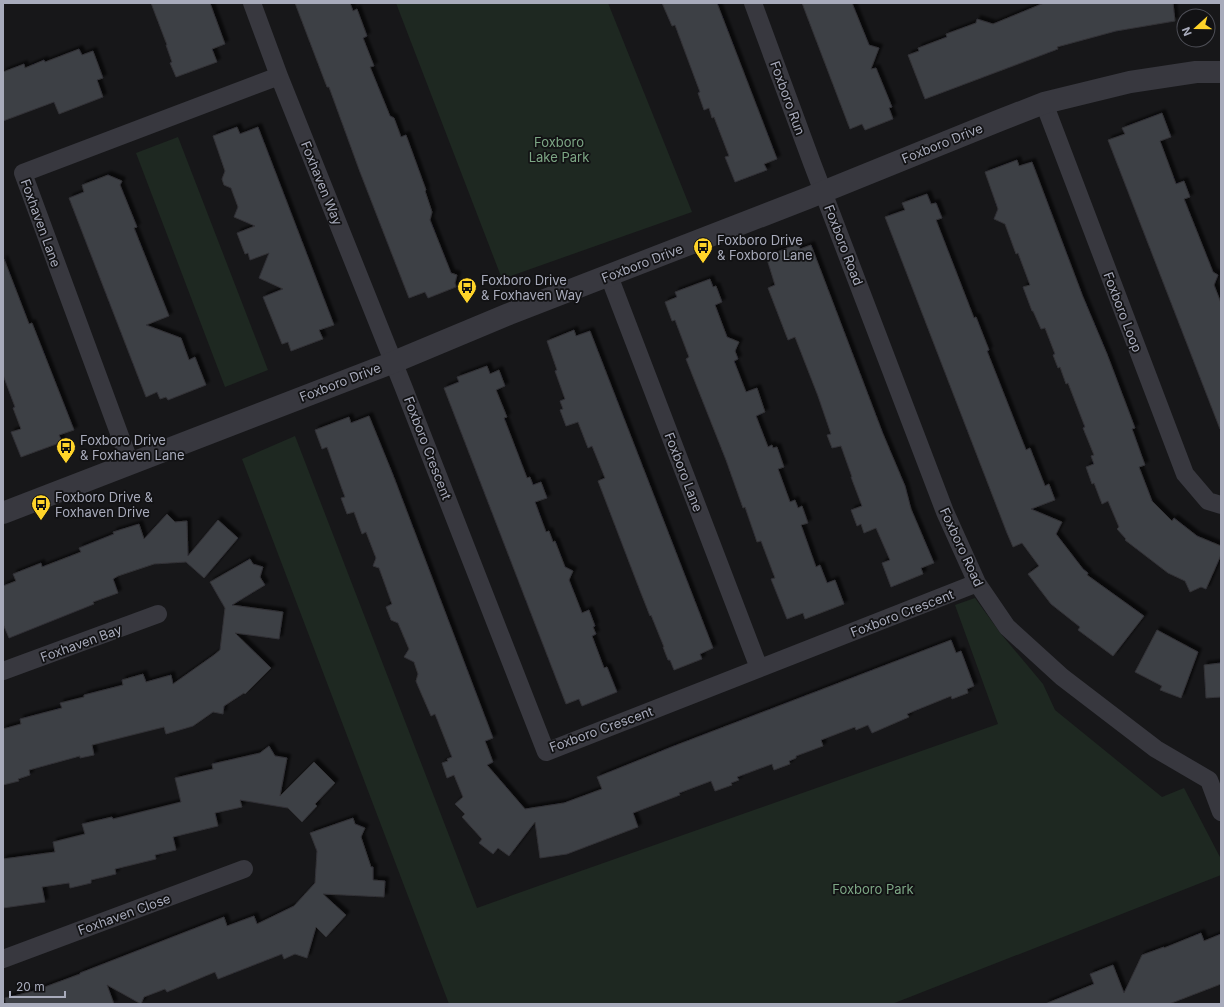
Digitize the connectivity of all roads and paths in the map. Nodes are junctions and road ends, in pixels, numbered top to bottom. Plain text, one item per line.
1 (252, 3) edge
2 (753, 3) edge
3 (1221, 72) edge
4 (279, 76) junction
5 (1044, 103) junction
6 (823, 192) junction
7 (609, 276) junction
8 (394, 362) junction
9 (130, 463) junction
10 (1221, 505) edge
11 (3, 513) edge
12 (977, 583) junction
13 (158, 614) dead end
14 (759, 668) junction
15 (3, 671) edge
16 (1215, 777) edge
17 (1221, 812) edge
18 (244, 869) dead end
19 (3, 959) edge

1 - 4 street, Foxhaven Way
2 - 6 street, Foxboro Run
3 - 5 street, Foxboro Drive
4 - 8 street, Foxhaven Way
4 - 9 street, Foxhaven Lane
5 - 6 street, Foxboro Drive
5 - 10 street, Foxboro Loop
6 - 7 street, Foxboro Drive
6 - 12 street, Foxboro Road
7 - 8 street, Foxboro Drive
7 - 14 street, Foxboro Lane
8 - 9 street, Foxboro Drive
8 - 14 street, Foxboro Crescent
9 - 11 street, Foxboro Drive
12 - 14 street, Foxboro Crescent
12 - 16 street, Foxboro Road
13 - 15 street, Foxhaven Bay
16 - 17 street, Foxboro Road
18 - 19 street, Foxhaven Close

